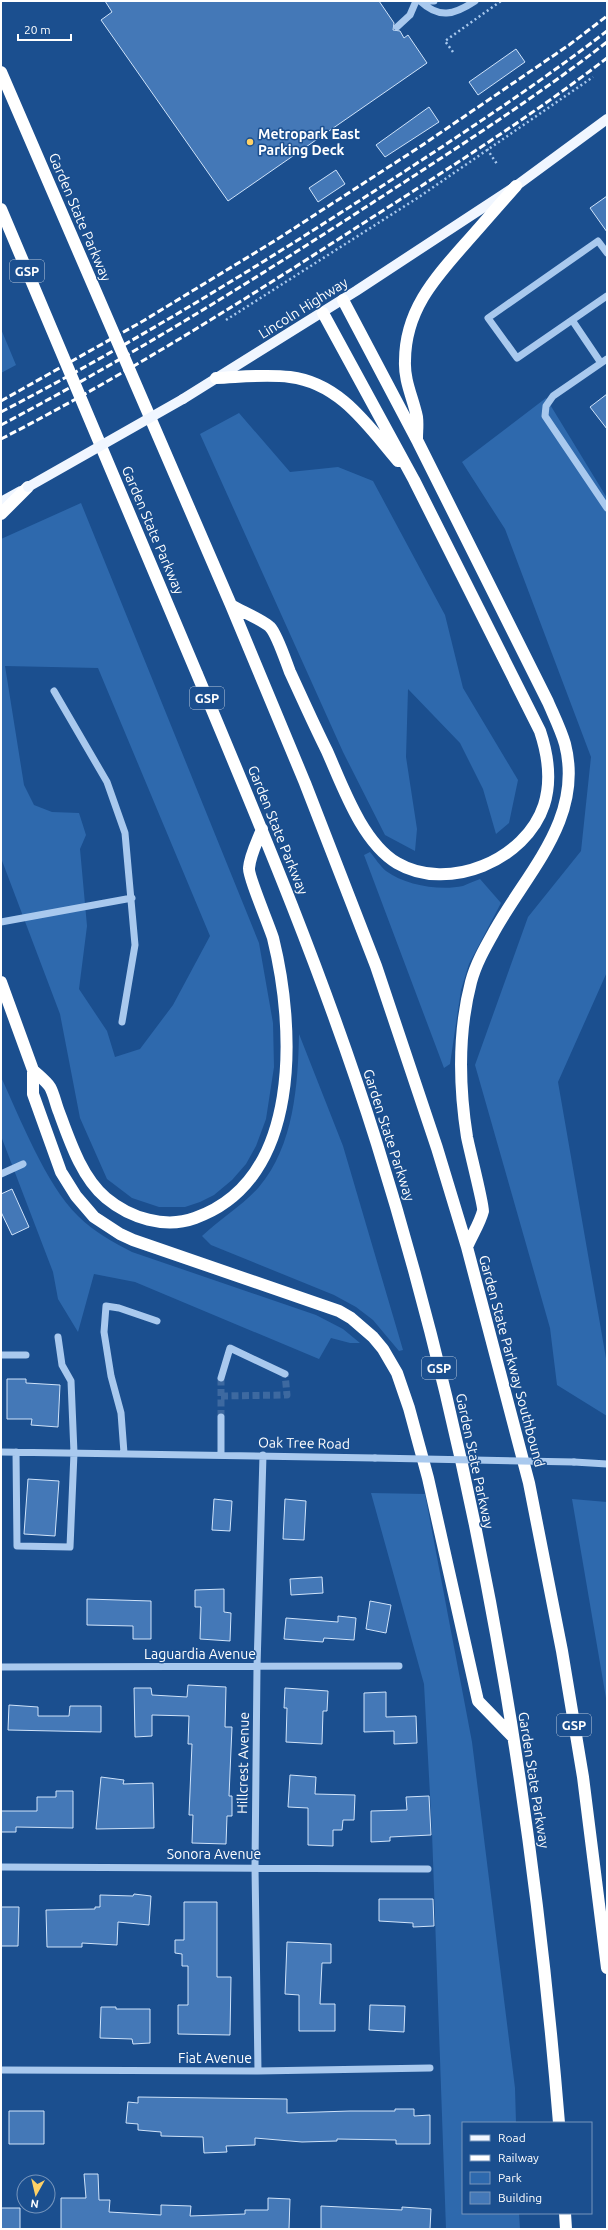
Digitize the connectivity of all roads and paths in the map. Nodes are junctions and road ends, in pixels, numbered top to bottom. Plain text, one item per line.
1 (416, 1) edge
2 (420, 1) edge
3 (426, 1) edge
4 (434, 1) edge
5 (475, 1) edge
6 (501, 1) edge
7 (397, 27) dead end
8 (453, 52) dead end
9 (1, 72) edge
10 (593, 77) dead end
11 (607, 120) edge
12 (487, 150) junction
13 (497, 164) dead end
14 (516, 186) junction
15 (1, 210) edge
16 (607, 253) edge
17 (607, 296) edge
18 (343, 300) junction
19 (324, 313) junction
20 (226, 320) dead end
21 (572, 320) junction
22 (604, 361) edge
23 (216, 378) junction
24 (418, 442) junction
25 (414, 480) junction
26 (28, 487) junction
27 (1, 502) edge
28 (607, 508) edge
29 (1, 514) edge
30 (231, 605) junction
31 (54, 691) dead end
32 (262, 829) junction
33 (132, 898) junction
34 (1, 922) edge
35 (1, 982) edge
36 (122, 1022) dead end
37 (33, 1070) junction
38 (23, 1164) dead end
39 (1, 1174) edge
40 (467, 1247) junction
41 (157, 1321) dead end
42 (58, 1337) dead end
43 (1, 1355) edge
44 (26, 1355) dead end
45 (285, 1374) dead end
46 (221, 1378) tunnel mouth
47 (221, 1417) tunnel mouth
48 (1, 1452) edge
49 (16, 1452) junction
50 (74, 1453) junction
51 (124, 1453) junction
52 (222, 1454) junction
53 (263, 1455) junction
54 (607, 1464) edge
55 (399, 1666) dead end
56 (1, 1667) edge
57 (257, 1667) junction
58 (513, 1737) junction
59 (1, 1867) edge
60 (255, 1867) junction
61 (428, 1868) dead end
62 (607, 1968) edge
63 (430, 2068) dead end
64 (1, 2070) edge
65 (258, 2071) junction
66 (559, 2122) edge
67 (565, 2214) edge
68 (566, 2229) edge

1 - 7 street
2 - 5 street
3 - 4 street
6 - 8 path
9 - 30 highway, Garden State Parkway
10 - 12 path
11 - 14 main road, Lincoln Highway
12 - 13 path
12 - 20 path
14 - 18 main road, Lincoln Highway
14 - 24 highway
15 - 32 highway, Garden State Parkway / GSP
16 - 21 street
17 - 21 street
18 - 19 main road, Lincoln Highway
18 - 24 highway
19 - 23 main road, Lincoln Highway
19 - 25 highway
21 - 22 street
22 - 28 street
23 - 25 highway
23 - 26 main road, Lincoln Highway, bridge
24 - 40 highway
25 - 30 highway
26 - 27 main road, Lincoln Highway
26 - 29 highway
30 - 40 highway, Garden State Parkway
31 - 33 street
32 - 37 highway
32 - 58 highway, Garden State Parkway / GSP
33 - 34 street
33 - 36 street
35 - 37 highway
37 - 58 highway
38 - 39 street
40 - 62 highway, Garden State Parkway Southbound / GSP
41 - 51 street
42 - 50 street
43 - 44 street
45 - 46 street
47 - 52 street
48 - 49 street, Oak Tree Road
49 - 50 street, Oak Tree Road
49 - 50 street
50 - 51 street, Oak Tree Road
51 - 52 street, Oak Tree Road
52 - 53 street, Oak Tree Road
53 - 54 street, Oak Tree Road, bridge
53 - 57 street, Hillcrest Avenue
55 - 57 street, Laguardia Avenue
56 - 57 street, Laguardia Avenue
57 - 60 street, Hillcrest Avenue
58 - 66 highway, Garden State Parkway / GSP
59 - 60 street, Sonora Avenue
60 - 61 street, Sonora Avenue
60 - 65 street, Hillcrest Avenue
63 - 65 street, Fiat Avenue
64 - 65 street, Fiat Avenue
67 - 68 highway

